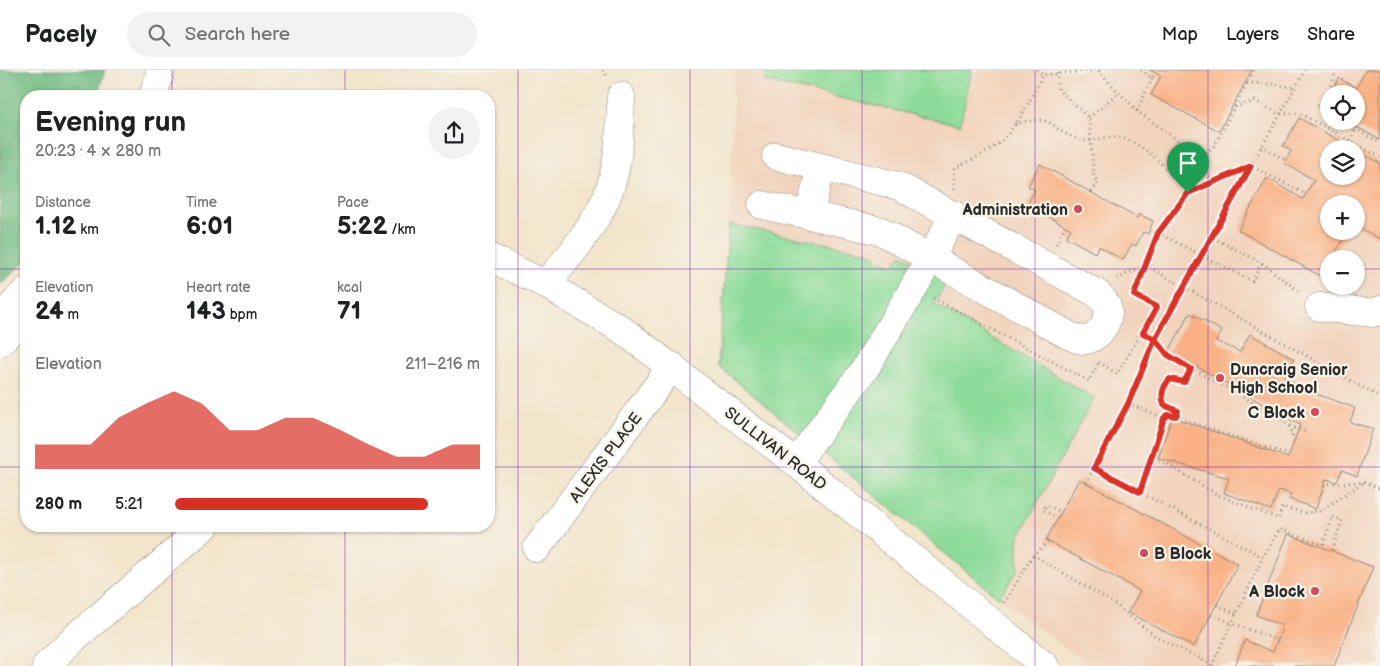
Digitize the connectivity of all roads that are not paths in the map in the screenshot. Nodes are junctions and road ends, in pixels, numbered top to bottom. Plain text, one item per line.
1 (144, 70) edge
2 (161, 70) edge
3 (138, 90) edge
4 (155, 90) edge
5 (621, 96) dead end
6 (776, 156) dead end
7 (821, 168) junction
8 (762, 205) dead end
9 (954, 206) junction
10 (809, 215) junction
11 (930, 258) junction
12 (495, 260) edge
13 (545, 284) junction
14 (20, 297) edge
15 (1319, 307) road end
16 (1380, 310) edge
17 (0, 319) edge
18 (20, 321) edge
19 (0, 342) edge
20 (672, 366) junction
21 (796, 463) junction
22 (198, 532) edge
23 (537, 548) dead end
24 (46, 666) edge
25 (1045, 666) edge

1 - 3 street
2 - 4 street
5 - 13 street
6 - 7 street
7 - 9 street
7 - 10 street
8 - 10 street
9 - 11 street
9 - 11 street
10 - 11 street
11 - 21 street
12 - 13 street, SULLIVAN ROAD
13 - 20 street, SULLIVAN ROAD
14 - 17 street
15 - 16 street
18 - 19 street
20 - 21 street, SULLIVAN ROAD
20 - 23 street, ALEXIS PLACE
21 - 25 street, SULLIVAN ROAD
22 - 24 street

